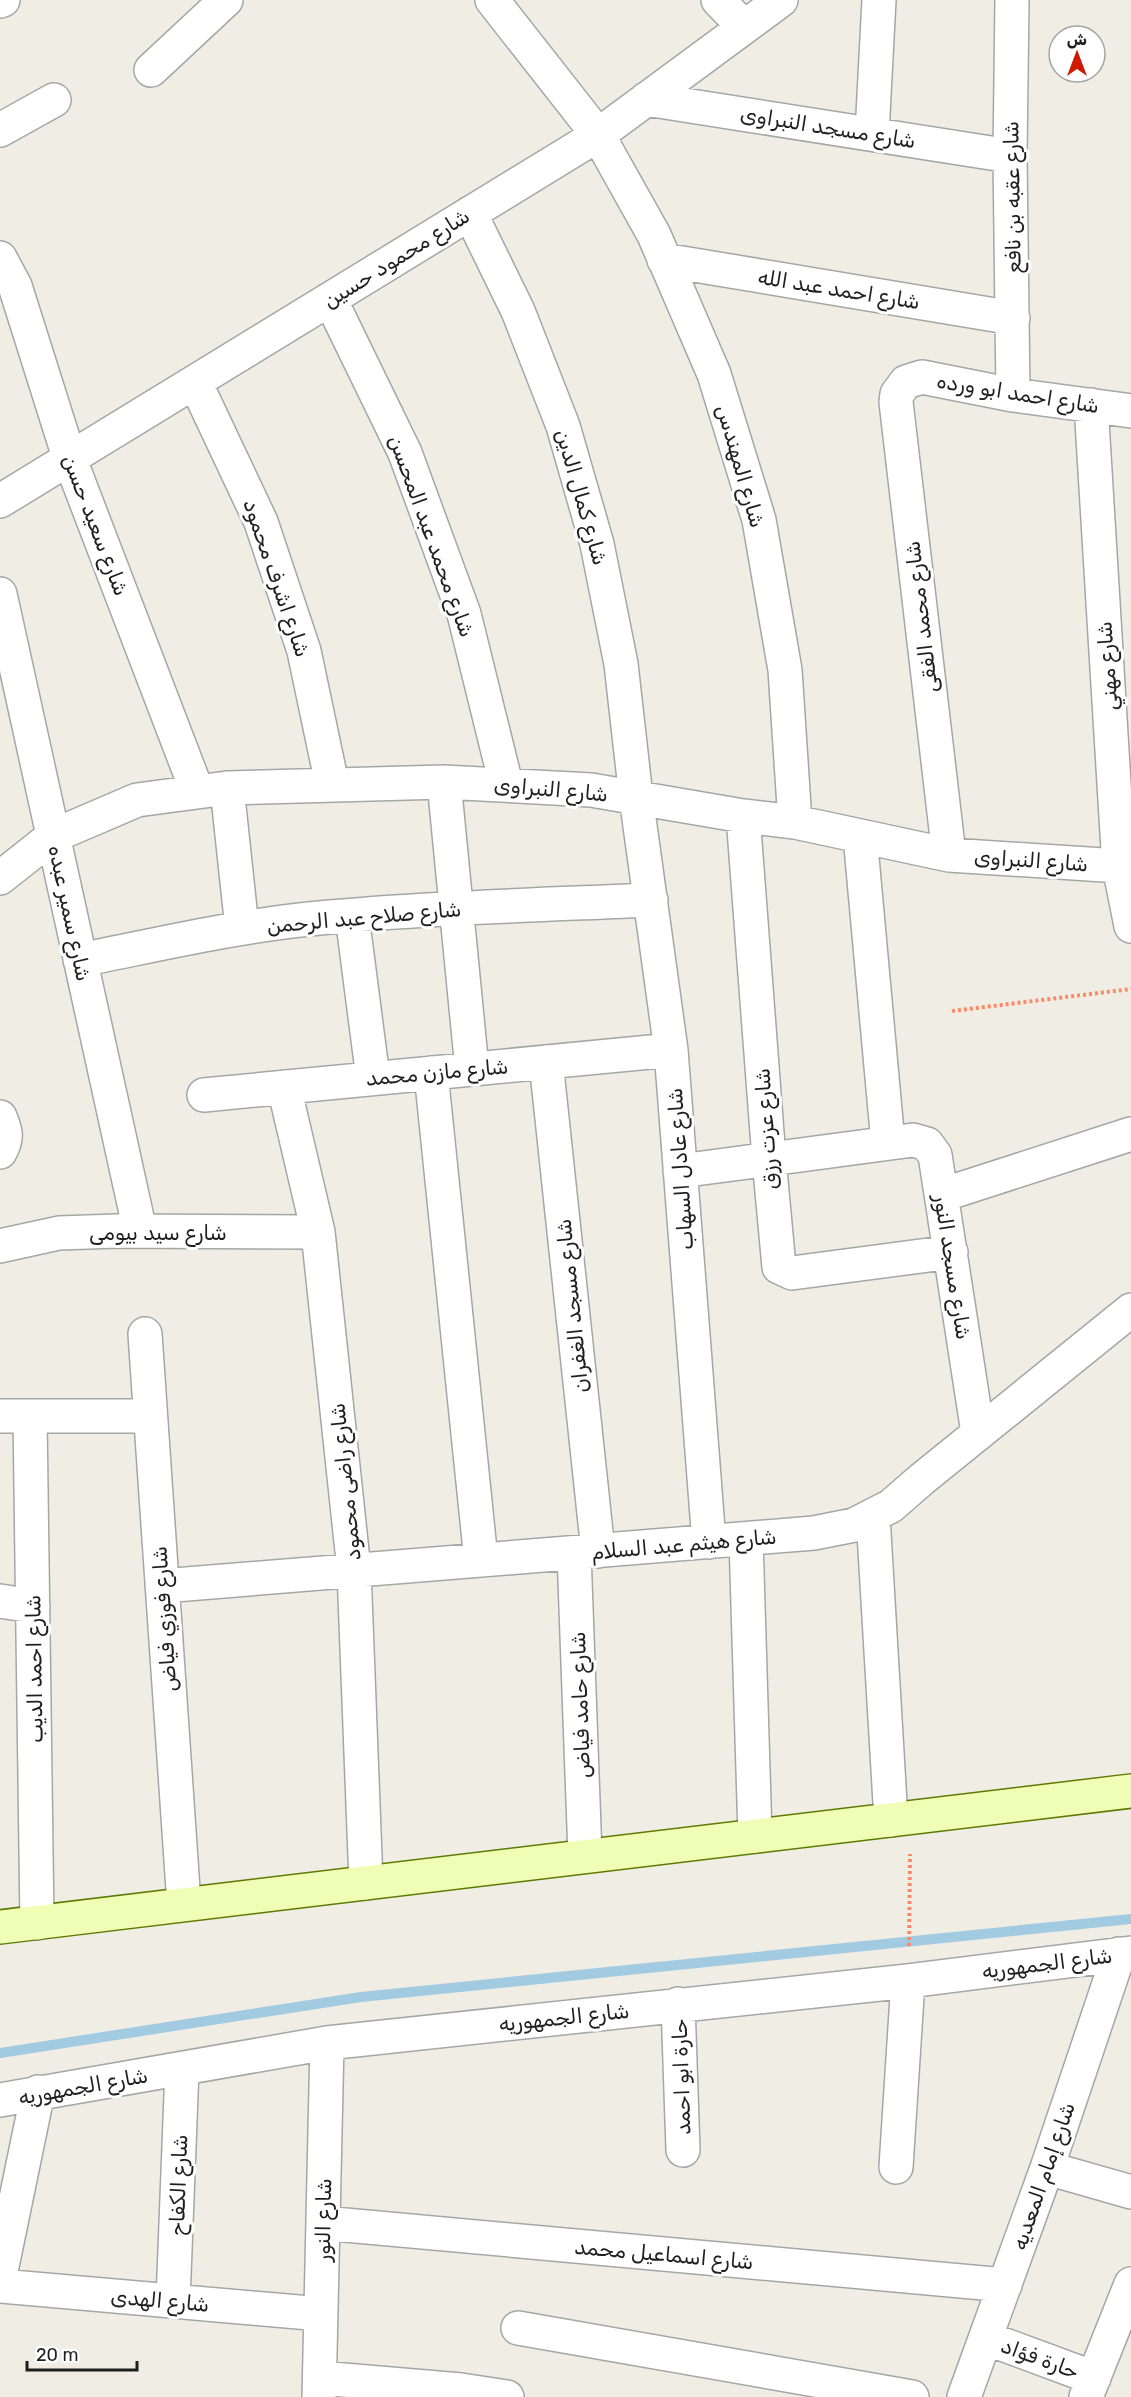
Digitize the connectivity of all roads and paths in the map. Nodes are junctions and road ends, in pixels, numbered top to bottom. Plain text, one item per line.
1 (226, 0) edge
2 (492, 0) edge
3 (718, 0) edge
4 (781, 0) edge
5 (879, 0) edge
6 (1012, 0) edge
7 (744, 27) junction
8 (151, 70) dead end
9 (646, 99) junction
10 (54, 100) dead end
11 (0, 130) edge
12 (872, 134) junction
13 (598, 135) junction
14 (1010, 156) junction
15 (470, 213) junction
16 (0, 258) edge
17 (664, 260) junction
18 (330, 299) junction
19 (1013, 318) junction
20 (195, 382) junction
21 (906, 382) joint
22 (1013, 395) junction
23 (1091, 405) junction
24 (1131, 411) edge
25 (69, 457) junction
26 (0, 501) edge
27 (0, 594) edge
28 (444, 782) junction
29 (332, 784) junction
30 (506, 784) junction
31 (212, 789) junction
32 (636, 797) junction
33 (743, 816) junction
34 (795, 822) junction
35 (53, 836) junction
36 (860, 836) junction
37 (949, 855) junction
38 (1119, 866) junction
39 (0, 878) edge
40 (651, 900) junction
41 (456, 908) junction
42 (352, 916) junction
43 (1131, 926) edge
44 (242, 928) junction
45 (80, 960) junction
46 (1131, 989) edge
47 (952, 1011) dead end
48 (671, 1050) junction
49 (546, 1062) junction
50 (472, 1069) junction
51 (431, 1073) junction
52 (373, 1078) junction
53 (284, 1087) junction
54 (204, 1095) dead end
55 (0, 1117) edge
56 (1131, 1134) edge
57 (888, 1143) junction
58 (0, 1152) edge
59 (769, 1160) junction
60 (680, 1171) junction
61 (942, 1195) junction
62 (140, 1231) junction
63 (318, 1232) junction
64 (0, 1246) edge
65 (951, 1252) junction
66 (1131, 1310) edge
67 (145, 1334) dead end
68 (15, 1416) edge
69 (150, 1416) junction
70 (978, 1433) junction
71 (873, 1515) junction
72 (746, 1539) junction
73 (709, 1542) junction
74 (586, 1552) junction
75 (481, 1560) junction
76 (354, 1570) junction
77 (162, 1586) junction
78 (0, 1601) edge
79 (33, 1606) junction
80 (1131, 1791) edge
81 (891, 1820) junction
82 (755, 1836) junction
83 (910, 1852) dead end
84 (585, 1856) junction
85 (366, 1882) junction
86 (184, 1904) junction
87 (37, 1923) junction
88 (0, 1927) edge
89 (1125, 1954) edge
90 (909, 1968) junction
91 (678, 2004) junction
92 (327, 2043) junction
93 (182, 2069) junction
94 (38, 2092) junction
95 (0, 2100) edge
96 (683, 2150) dead end
97 (896, 2167) dead end
98 (1047, 2168) junction
99 (1131, 2192) edge
100 (323, 2223) junction
101 (0, 2276) edge
102 (1131, 2284) edge
103 (1005, 2285) junction
104 (0, 2286) edge
105 (173, 2301) junction
106 (321, 2314) junction
107 (518, 2328) dead end
108 (986, 2338) junction
109 (320, 2387) edge
110 (1090, 2387) edge
111 (507, 2397) edge
112 (912, 2397) edge
113 (964, 2397) edge

1 - 8 street
2 - 13 street, شارع المهندس
3 - 7 street
4 - 7 street, شارع محمود حسين
5 - 12 street
6 - 14 street, شارع عقبه بن نافع
7 - 9 street, شارع محمود حسين
9 - 12 street, شارع مسجد النبراوى
9 - 13 street, شارع محمود حسين
10 - 11 street
12 - 14 street, شارع مسجد النبراوى
13 - 15 street, شارع محمود حسين
13 - 17 street, شارع المهندس
14 - 19 street, شارع عقبه بن نافع
15 - 18 street, شارع محمود حسين
15 - 32 street, شارع كمال الدين
16 - 25 street, شارع سعيد حسن
17 - 19 street, شارع احمد عبد الله
17 - 34 street, شارع المهندس
18 - 20 street, شارع محمود حسين
18 - 30 street, شارع محمد عبد المحسن
19 - 22 street, شارع عقبه بن نافع
20 - 25 street, شارع محمود حسين
20 - 29 street, شارع اشرف محمود
21 - 22 street, شارع احمد ابو ورده
21 - 37 street, شارع محمد الفقى
22 - 23 street, شارع احمد ابو ورده
23 - 24 street, شارع احمد ابو ورده
23 - 38 street, شارع مهني
25 - 26 street, شارع محمود حسين
25 - 31 street, شارع سعيد حسن
27 - 35 street, شارع سمير عبده
28 - 29 street, شارع النبراوى
28 - 30 street, شارع النبراوى
28 - 41 street
29 - 31 street, شارع النبراوى
30 - 32 street, شارع النبراوى
31 - 35 street, شارع النبراوى
31 - 44 street, شارع سعيد حسن
32 - 33 street, شارع النبراوى
32 - 40 street, شارع عادل السهاب
33 - 34 street, شارع النبراوى
33 - 59 street, شارع عزت رزق
34 - 36 street, شارع النبراوى
35 - 39 street, شارع النبراوى
35 - 45 street, شارع سمير عبده
36 - 37 street, شارع النبراوى
36 - 57 street
37 - 38 street, شارع النبراوى
38 - 43 street, شارع مهني
40 - 41 street, شارع صلاح عبد الرحمن
40 - 48 street, شارع عادل السهاب
41 - 42 street, شارع صلاح عبد الرحمن
41 - 50 street
42 - 44 street, شارع صلاح عبد الرحمن
42 - 52 street
44 - 45 street, شارع صلاح عبد الرحمن
45 - 62 street, شارع سمير عبده
46 - 47 path
48 - 49 street, شارع مازن محمد
48 - 60 street, شارع عادل السهاب
49 - 50 street, شارع مازن محمد
49 - 74 street, شارع مسجد الغفران
50 - 51 street, شارع مازن محمد
51 - 52 street, شارع مازن محمد
51 - 75 street
52 - 53 street, شارع مازن محمد
53 - 54 street, شارع مازن محمد
53 - 63 street, شارع راضى محمود
55 - 58 street
56 - 61 street
57 - 59 street
57 - 61 street, شارع مسجد النور
59 - 60 street
59 - 65 street, شارع عزت رزق
60 - 73 street, شارع عادل السهاب
61 - 65 street, شارع مسجد النور
62 - 63 street, شارع سيد بيومى
62 - 64 street, شارع سيد بيومى
63 - 76 street, شارع راضى محمود
65 - 70 street, شارع مسجد النور
66 - 70 street, شارع هيثم عبد السلام
67 - 69 street, شارع فوزي فياض
68 - 69 street
68 - 79 street, شارع احمد الديب
69 - 77 street, شارع فوزي فياض
70 - 71 street, شارع هيثم عبد السلام
71 - 72 street, شارع هيثم عبد السلام
71 - 81 street
72 - 73 street, شارع هيثم عبد السلام
72 - 82 street
73 - 74 street, شارع هيثم عبد السلام
74 - 75 street, شارع هيثم عبد السلام
74 - 84 street, شارع حامد فياض
75 - 76 street, شارع هيثم عبد السلام
76 - 77 street, شارع هيثم عبد السلام
76 - 85 street, شارع راضى محمود
77 - 86 street, شارع فوزي فياض
78 - 79 street
79 - 87 street, شارع احمد الديب
80 - 81 main road
81 - 82 main road
82 - 84 main road
83 - 90 path
84 - 85 main road
85 - 86 main road
86 - 87 main road
87 - 88 main road
89 - 90 street, شارع الجمهوريه
89 - 98 street, شارع إمام المعديه
90 - 91 street, شارع الجمهوريه
90 - 97 street
91 - 92 street, شارع الجمهوريه
91 - 96 street, حارة ابو احمد
92 - 93 street, شارع الجمهوريه
92 - 100 street, شارع النور
93 - 94 street, شارع الجمهوريه
93 - 105 street, شارع الكفاح
94 - 95 street, شارع الجمهوريه
94 - 101 street
98 - 99 street
98 - 103 street, شارع إمام المعديه
100 - 103 street, شارع اسماعيل محمد
100 - 106 street, شارع النور
102 - 110 street
103 - 108 street, شارع إمام المعديه
104 - 105 street, شارع الهدى
105 - 106 street, شارع الهدى
106 - 109 street, شارع النور
107 - 112 street
108 - 110 street, حارة فؤاد
108 - 113 street, شارع إمام المعديه
109 - 111 street

